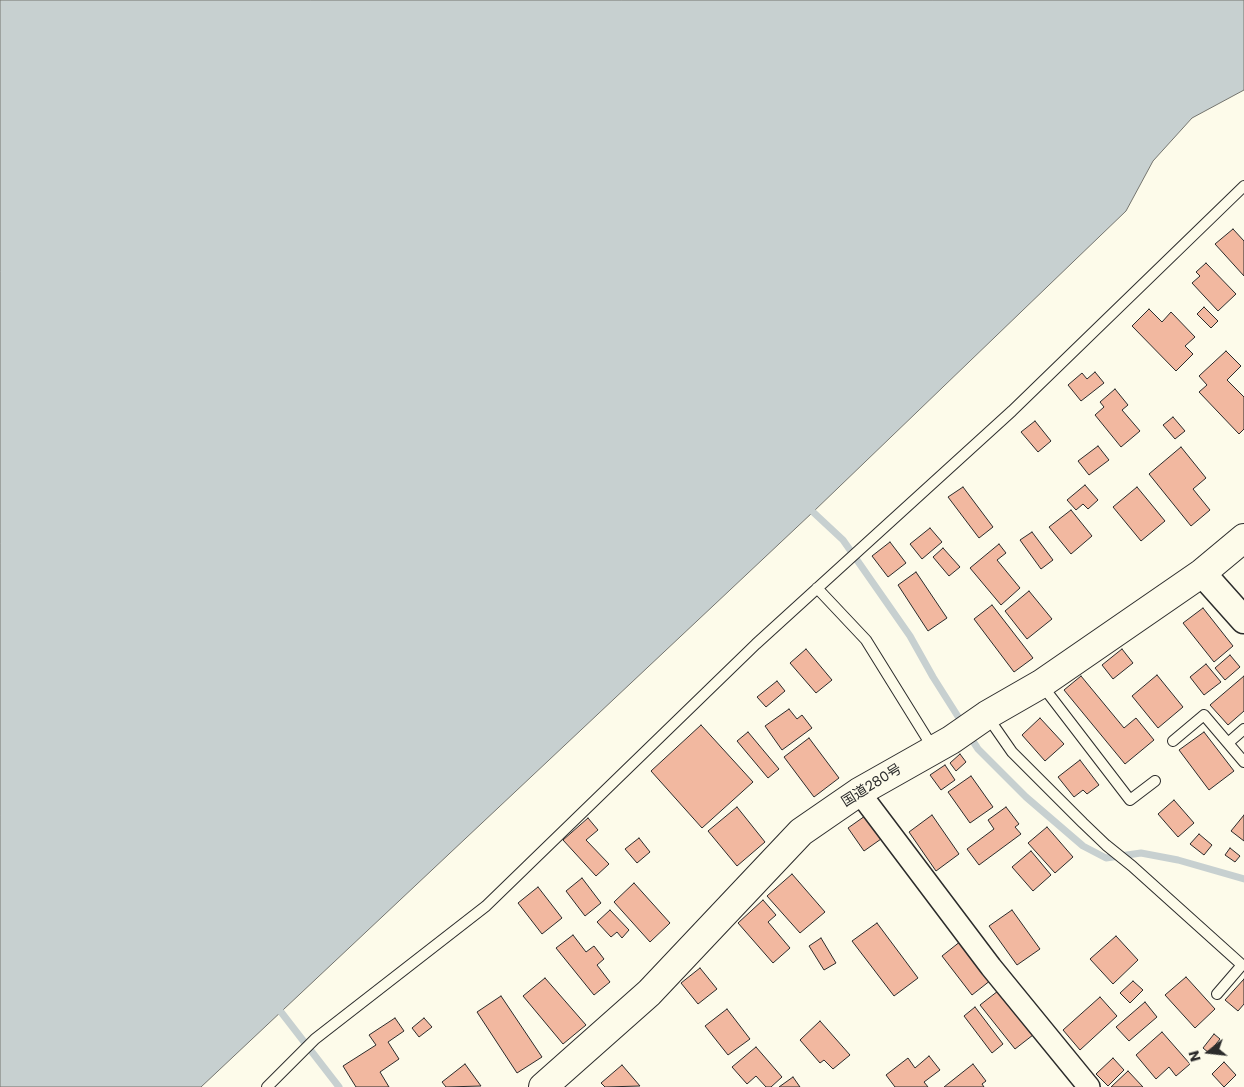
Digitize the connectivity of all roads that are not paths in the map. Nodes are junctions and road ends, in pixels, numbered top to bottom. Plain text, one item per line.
1 (1244, 186) edge
2 (1244, 538) edge
3 (1202, 573) junction
4 (817, 588) junction
5 (1244, 620) edge
6 (1041, 684) junction
7 (984, 718) junction
8 (1244, 729) edge
9 (1172, 741) dead end
10 (1228, 743) junction
11 (942, 745) junction
12 (1244, 762) edge
13 (1156, 781) dead end
14 (859, 792) junction
15 (1217, 994) dead end
16 (267, 1087) edge
17 (543, 1087) edge
18 (1089, 1087) edge

1 - 4 lane
2 - 3 highway, 国道280号
3 - 5 street
3 - 6 highway, 国道280号
4 - 11 lane
4 - 16 lane
6 - 7 highway, 国道280号
6 - 13 lane
7 - 11 highway, 国道280号
7 - 15 lane
8 - 10 lane
9 - 10 lane
10 - 12 lane
11 - 14 highway, 国道280号
14 - 17 highway, 国道280号
14 - 18 street

